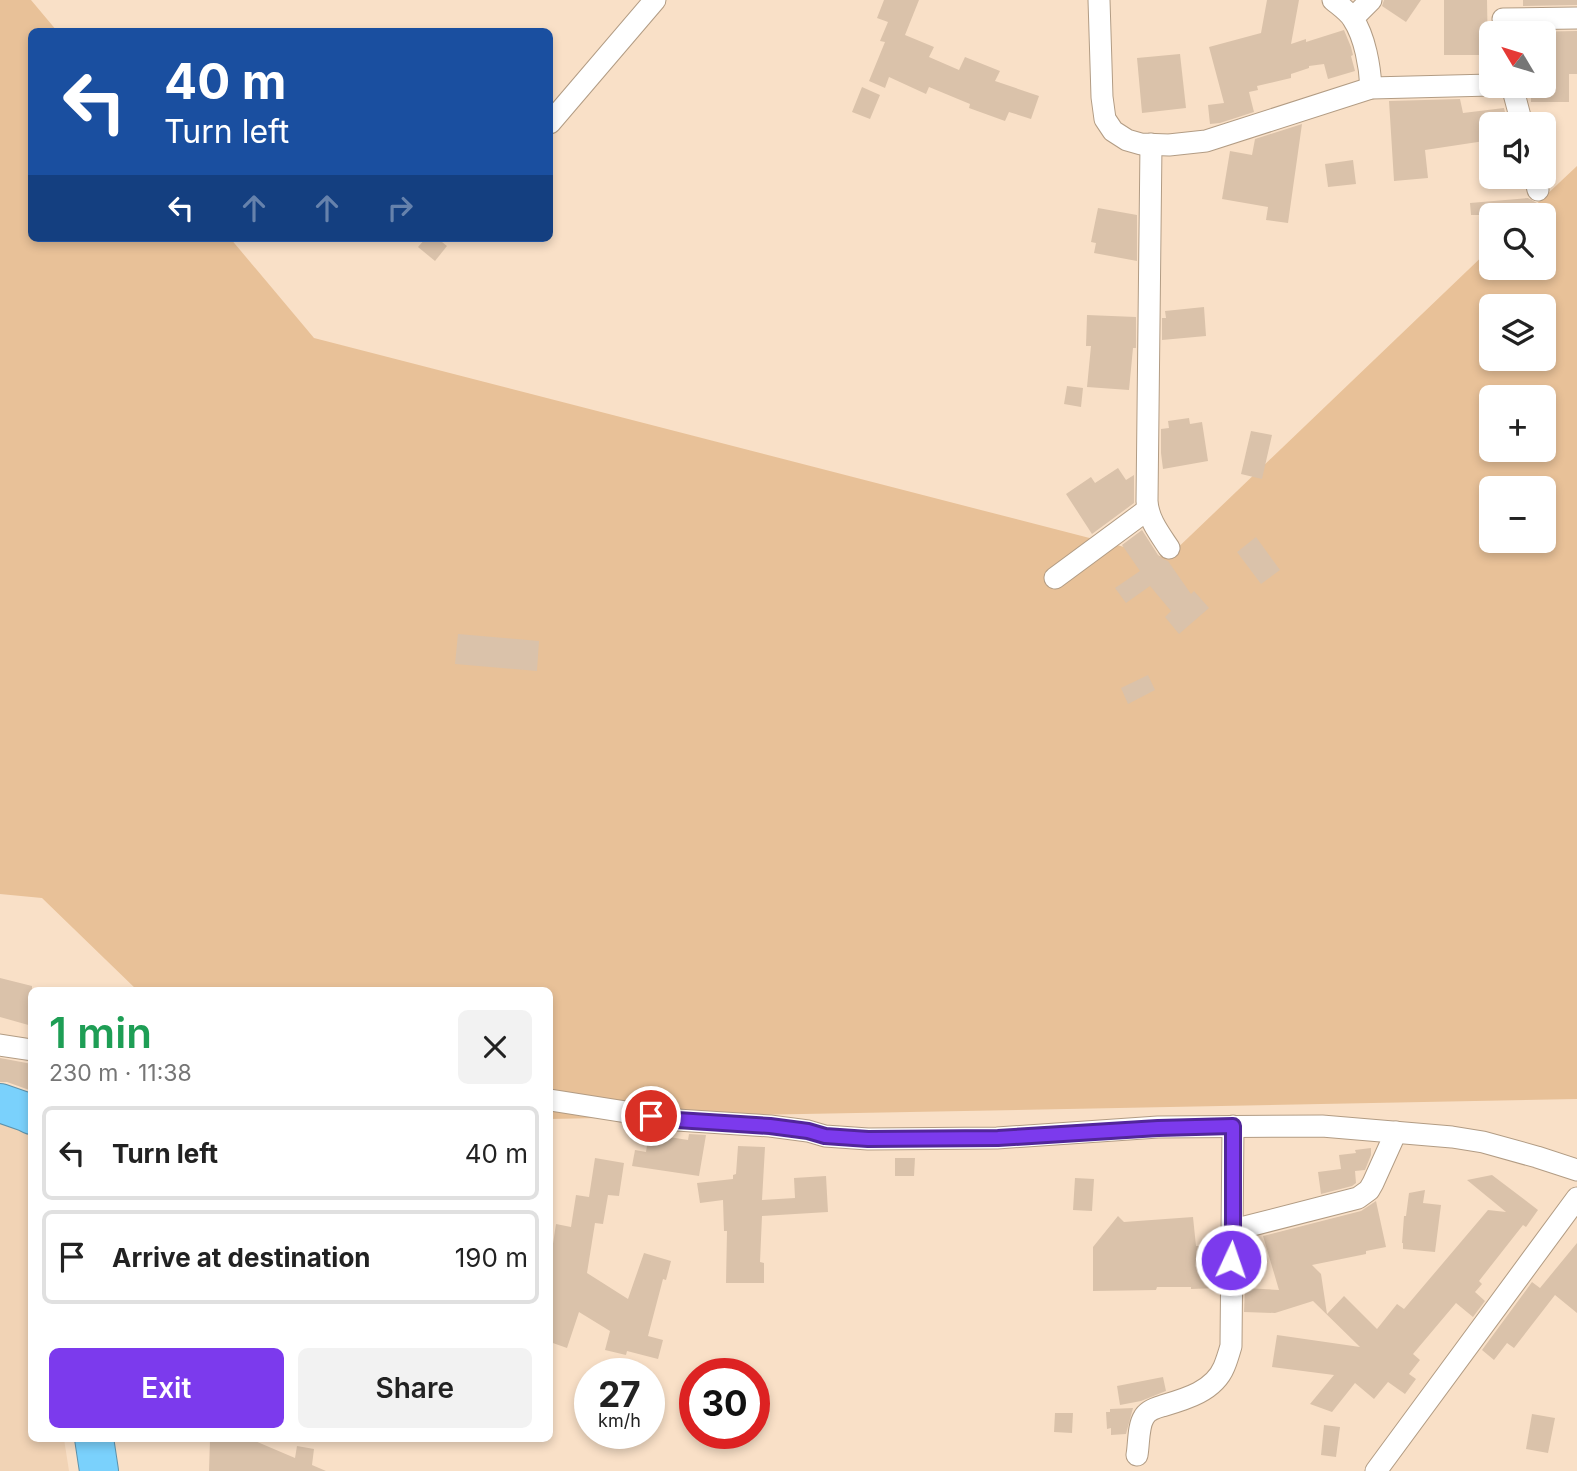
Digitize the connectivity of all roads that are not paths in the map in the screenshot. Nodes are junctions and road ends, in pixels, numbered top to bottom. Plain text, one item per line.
1 (655, 0) edge
2 (1099, 0) edge
3 (1333, 0) edge
4 (1371, 0) edge
5 (1503, 17) edge
6 (1353, 18) junction
7 (1577, 18) edge
8 (1479, 85) edge
9 (1371, 89) junction
10 (553, 119) edge
11 (1151, 144) junction
12 (1147, 510) junction
13 (1169, 548) dead end
14 (1055, 578) dead end
15 (0, 1045) edge
16 (28, 1049) edge
17 (553, 1100) edge
18 (0, 1103) edge
19 (28, 1113) edge
20 (1233, 1126) junction
21 (1395, 1132) junction
22 (1577, 1170) edge
23 (1577, 1198) edge
24 (1233, 1230) junction
25 (94, 1442) edge
26 (1137, 1455) dead end
27 (99, 1471) edge
28 (1376, 1471) edge

1 - 10 street
2 - 11 street
3 - 6 street
4 - 6 street
5 - 7 street
6 - 9 street
8 - 9 street
9 - 11 street
11 - 12 street
12 - 13 street
12 - 14 street
15 - 16 street
17 - 20 street
18 - 19 highway
20 - 21 street
20 - 24 street
21 - 22 street
21 - 24 street
23 - 28 street
24 - 26 street
25 - 27 highway

